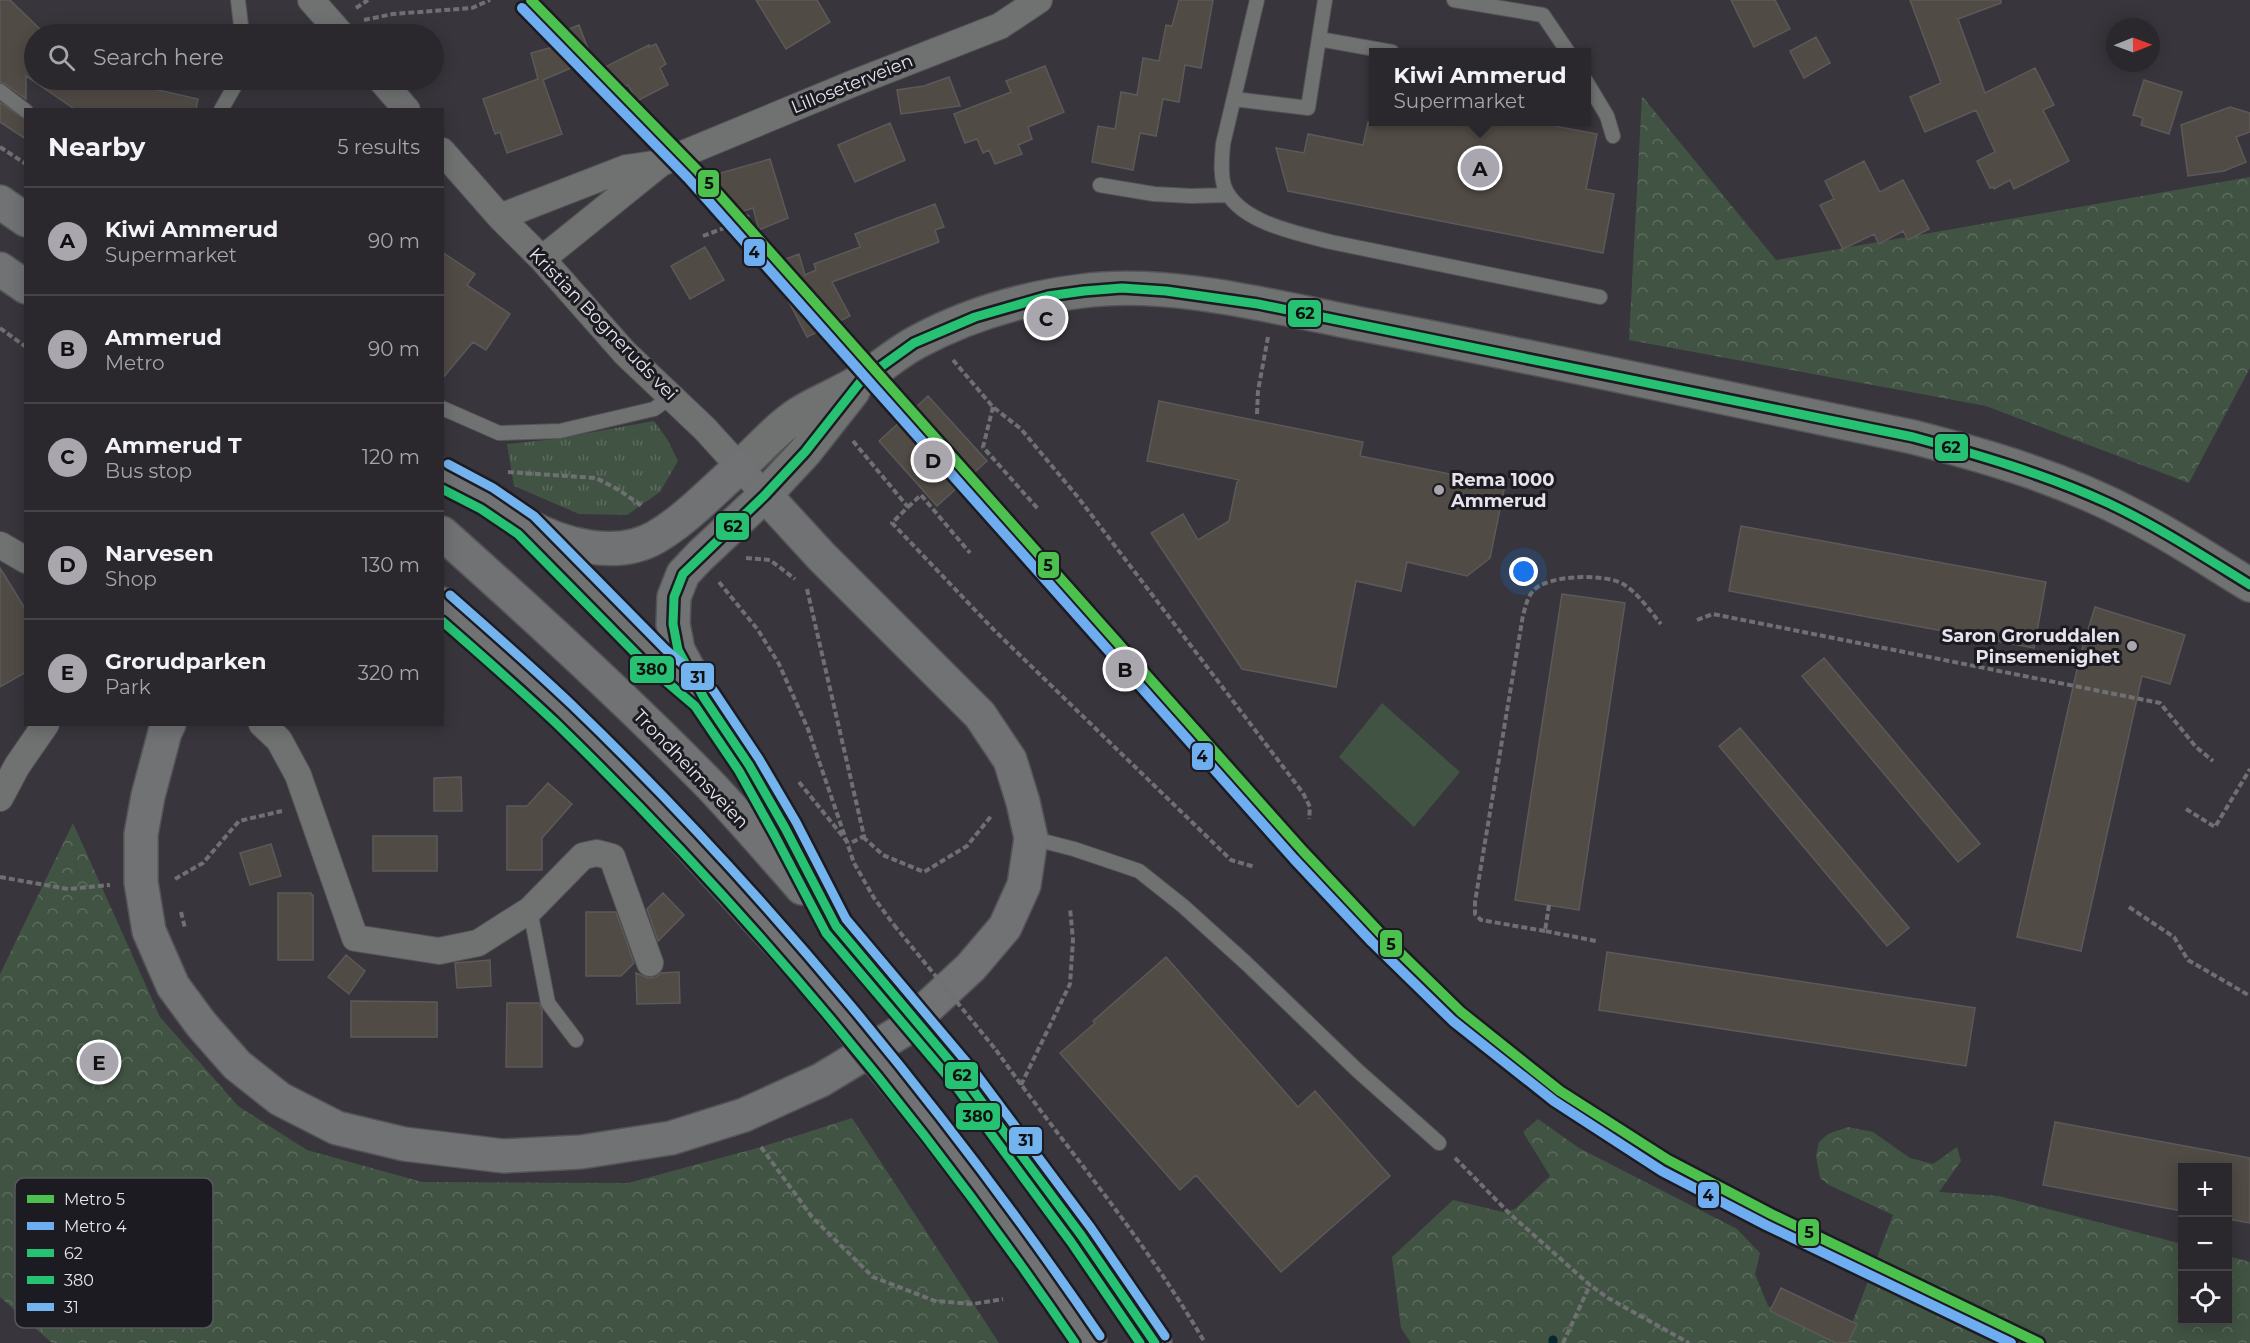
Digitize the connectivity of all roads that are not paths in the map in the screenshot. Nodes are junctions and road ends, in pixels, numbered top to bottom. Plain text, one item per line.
1 (238, 0) edge
2 (311, 0) edge
3 (1039, 0) edge
4 (1257, 0) edge
5 (1325, 0) edge
6 (1455, 0) edge
7 (241, 24) edge
8 (332, 24) edge
9 (1319, 39) junction
10 (1370, 48) edge
11 (1565, 48) edge
12 (232, 90) edge
13 (390, 90) edge
14 (1591, 90) edge
15 (0, 92) edge
16 (1234, 99) junction
17 (222, 108) edge
18 (405, 108) edge
19 (24, 110) edge
20 (1613, 136) dead end
21 (444, 153) edge
22 (661, 163) junction
23 (1100, 184) dead end
24 (1229, 195) junction
25 (0, 202) edge
26 (500, 217) junction
27 (24, 219) edge
28 (542, 259) junction
29 (0, 269) edge
30 (24, 286) edge
31 (1600, 297) dead end
32 (861, 381) junction
33 (672, 396) junction
34 (444, 409) edge
35 (740, 467) junction
36 (444, 476) edge
37 (765, 495) junction
38 (525, 525) junction
39 (444, 535) edge
40 (0, 545) edge
41 (24, 559) edge
42 (2250, 585) edge
43 (444, 606) edge
44 (704, 699) junction
45 (45, 726) edge
46 (168, 726) edge
47 (264, 726) edge
48 (0, 798) edge
49 (1031, 838) junction
50 (530, 910) junction
51 (846, 937) junction
52 (650, 963) dead end
53 (576, 1040) dead end
54 (1439, 1143) road end
55 (1090, 1343) edge
56 (1155, 1343) edge

1 - 7 lane
2 - 8 street
3 - 22 street, Lilloseterveien
4 - 16 lane
5 - 9 lane
6 - 11 lane
9 - 10 lane
9 - 16 lane
12 - 17 lane
13 - 18 street
14 - 20 lane
15 - 19 lane
16 - 24 lane
21 - 26 street, Kristian Bogneruds vei
22 - 26 street, Lilloseterveien
22 - 28 street, Lilloseterveien
23 - 24 lane
24 - 31 lane
25 - 27 highway
26 - 28 street, Kristian Bogneruds vei
28 - 33 street, Kristian Bogneruds vei
29 - 30 highway
32 - 35 street
32 - 37 street
32 - 42 street
33 - 34 lane
33 - 35 street, Kristian Bogneruds vei
35 - 37 street, Kristian Bogneruds vei
35 - 38 highway
36 - 38 highway
37 - 44 highway
37 - 49 highway
38 - 44 lane
39 - 51 highway, Trondheimsveien
40 - 41 street
43 - 55 highway, bridge
44 - 51 highway
45 - 48 street
46 - 49 highway
47 - 50 street
49 - 54 lane
50 - 52 street
50 - 53 lane
51 - 56 highway, Trondheimsveien, bridge

